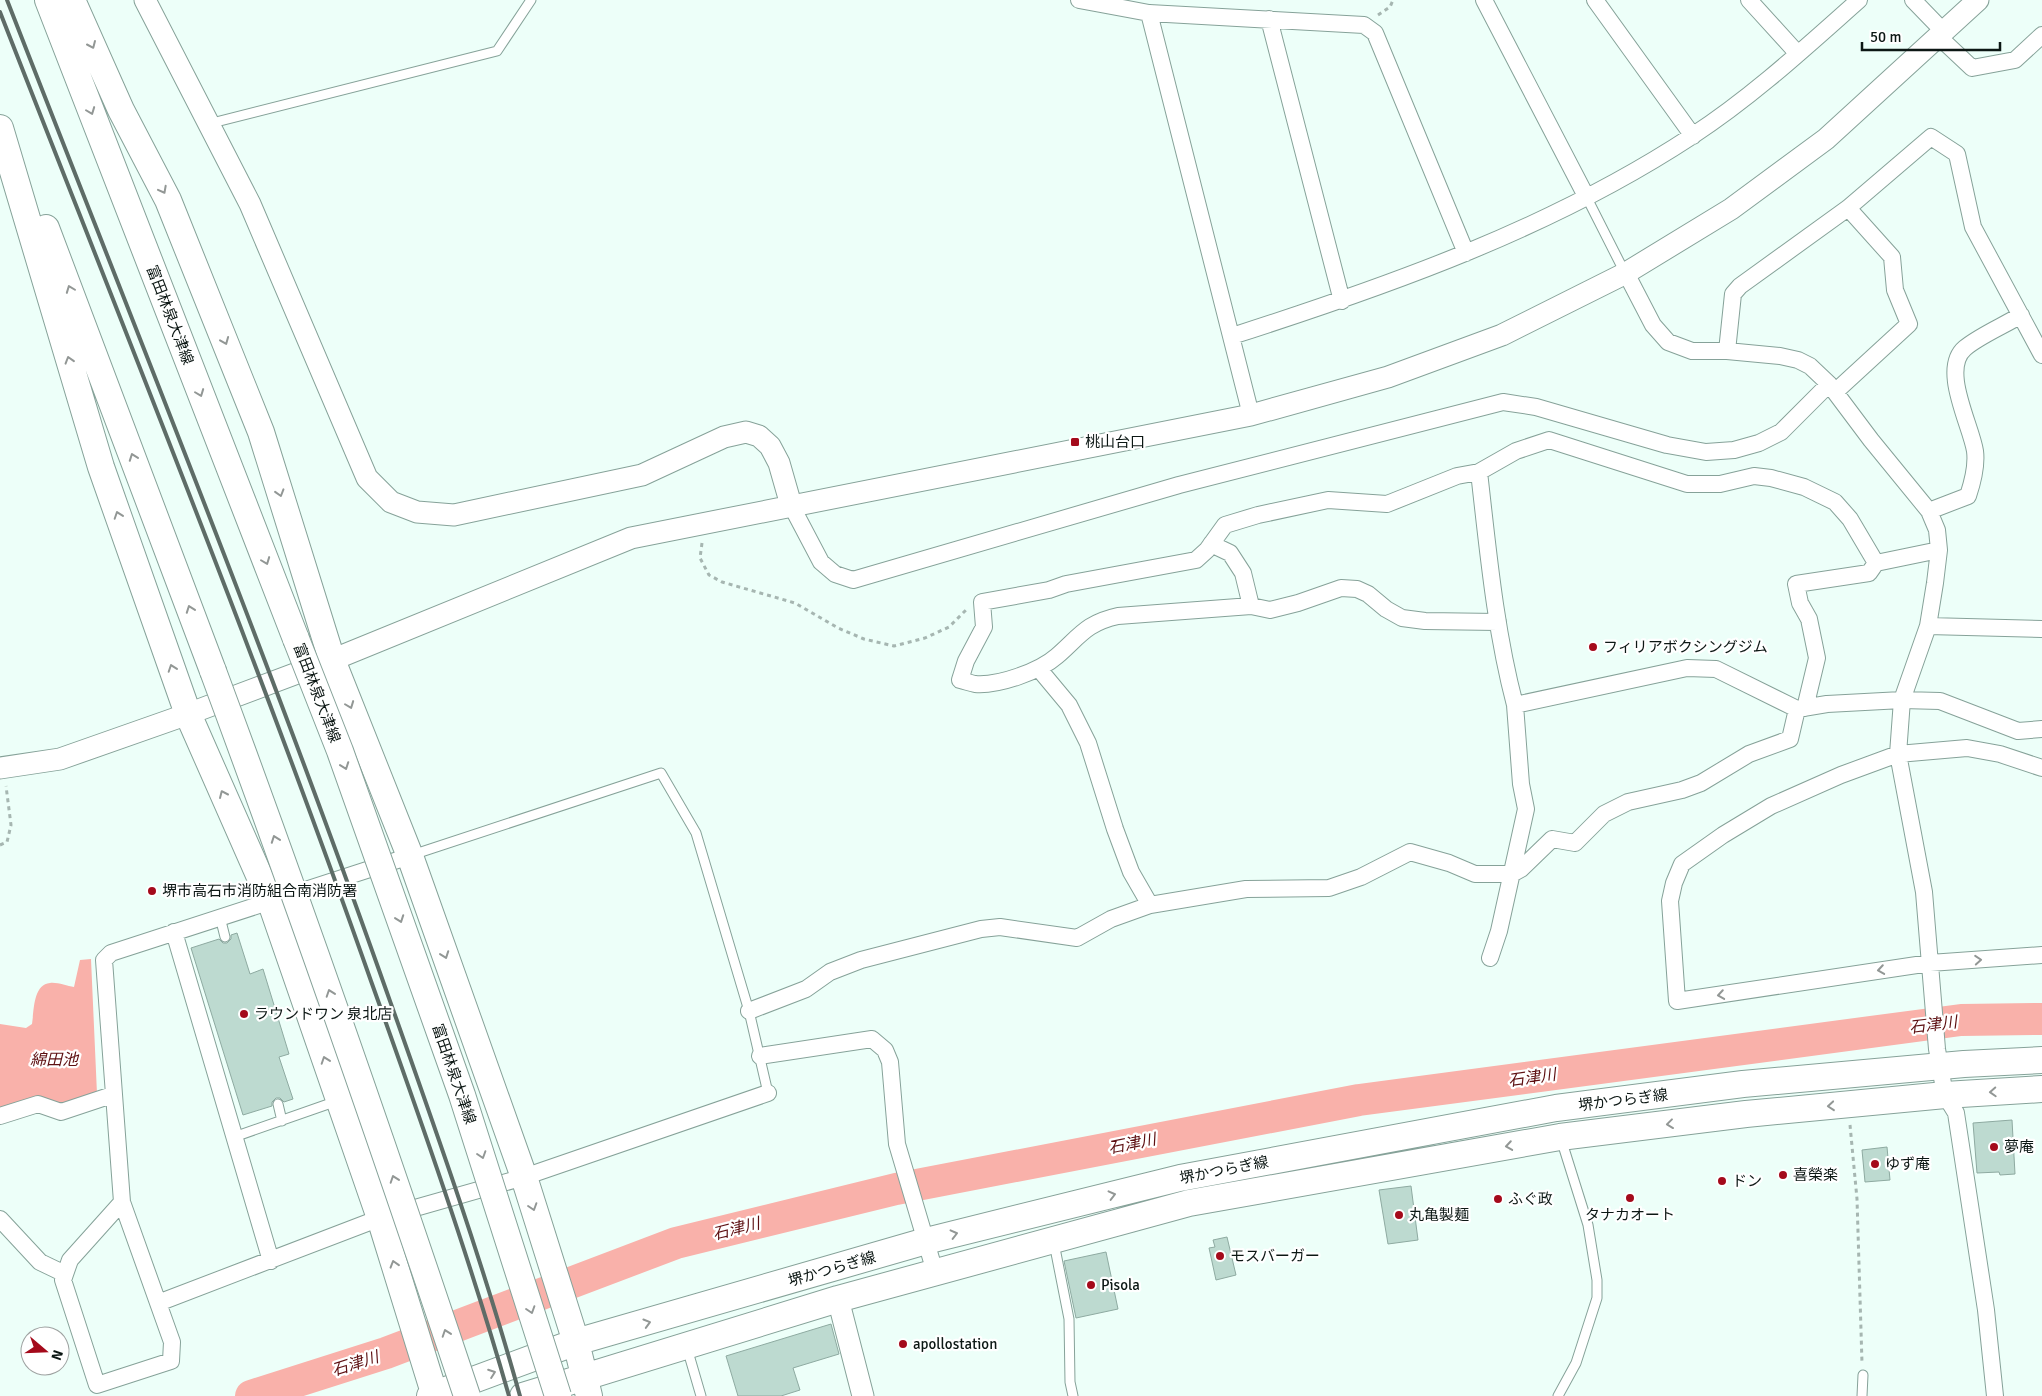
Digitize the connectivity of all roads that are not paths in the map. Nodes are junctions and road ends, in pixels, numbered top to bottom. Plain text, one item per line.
1 (48, 0) edge
2 (72, 0) edge
3 (145, 0) edge
4 (531, 0) edge
5 (1079, 0) edge
6 (1484, 0) edge
7 (1595, 0) edge
8 (1749, 0) edge
9 (1860, 0) edge
10 (1913, 0) edge
11 (1978, 0) edge
12 (1149, 13) junction
13 (1269, 18) junction
14 (1941, 34) junction
15 (2042, 35) edge
16 (1798, 54) junction
17 (0, 110) edge
18 (208, 124) junction
19 (0, 128) edge
20 (1693, 136) junction
21 (1587, 198) junction
22 (1848, 208) junction
23 (1466, 254) junction
24 (1626, 273) junction
25 (1342, 301) junction
26 (2021, 315) junction
27 (1232, 336) junction
28 (1727, 351) junction
29 (2042, 355) edge
30 (1832, 388) junction
31 (1251, 415) junction
32 (1479, 472) junction
33 (791, 505) junction
34 (1930, 511) junction
35 (1212, 544) junction
36 (1939, 550) junction
37 (1876, 563) junction
38 (1251, 606) junction
39 (1498, 622) junction
40 (1928, 626) junction
41 (2042, 629) edge
42 (332, 660) junction
43 (1039, 669) junction
44 (1902, 700) junction
45 (1515, 705) junction
46 (1801, 708) junction
47 (188, 714) junction
48 (2042, 729) edge
49 (1898, 754) junction
50 (2, 768) edge
51 (2042, 768) edge
52 (410, 856) junction
53 (1512, 874) junction
54 (270, 900) junction
55 (1150, 905) junction
56 (220, 917) junction
57 (174, 932) junction
58 (225, 937) dead end
59 (2042, 955) edge
60 (1490, 958) dead end
61 (1930, 963) junction
62 (749, 1011) junction
63 (1938, 1054) junction
64 (760, 1056) junction
65 (2042, 1060) edge
66 (2042, 1089) edge
67 (768, 1093) joint
68 (112, 1095) junction
69 (1945, 1095) junction
70 (339, 1100) junction
71 (278, 1104) dead end
72 (0, 1116) edge
73 (282, 1120) junction
74 (234, 1137) junction
75 (1560, 1138) junction
76 (524, 1177) junction
77 (122, 1202) junction
78 (380, 1218) junction
79 (0, 1219) edge
80 (923, 1230) junction
81 (1053, 1241) junction
82 (270, 1260) junction
83 (935, 1272) junction
84 (65, 1274) junction
85 (838, 1299) junction
86 (158, 1303) junction
87 (573, 1334) junction
88 (686, 1345) junction
89 (1863, 1375) road end
90 (587, 1387) edge
91 (432, 1391) edge
92 (467, 1396) edge
93 (522, 1396) edge
94 (558, 1396) edge
95 (701, 1396) edge
96 (863, 1396) edge
97 (1073, 1396) edge
98 (1558, 1396) edge
99 (1862, 1396) edge
100 (1995, 1396) edge

1 -> 94 main road, 富田林泉大津線, bridge
2 -> 42 main road
3 - 18 street
4 - 18 lane
5 - 12 street
6 - 21 street
7 - 20 street
8 - 16 street
9 - 16 street
10 - 14 street
11 - 14 street
12 - 13 street
12 - 27 street
13 - 23 street
13 - 25 street
14 - 15 street
14 - 24 street
16 - 20 street
92 -> 17 main road, bridge
18 - 33 street
47 -> 19 main road
20 - 21 street
21 - 23 street
21 - 24 lane
22 - 26 street
22 - 28 street
22 - 30 street
23 - 25 street
24 - 28 street
24 - 31 street
25 - 27 street
26 - 29 street
26 - 34 street
27 - 31 street
28 - 30 street
30 - 33 street
30 - 34 street
31 - 33 street
32 - 35 street
32 - 37 street
32 - 39 street
33 - 42 street
34 - 36 street
35 - 38 street
35 - 43 street
36 - 37 street
36 - 40 street
37 - 46 street
38 - 39 street
38 - 43 street
39 - 45 street
40 - 41 street
40 - 44 street
42 - 47 street
42 -> 52 main road
43 - 55 street
44 - 46 street
44 - 48 street
44 - 49 street
45 - 46 street
45 - 53 street
46 - 53 street
47 - 50 street
54 -> 47 main road
49 - 51 street
49 - 61 street
61 -> 49 street
52 - 54 street
52 - 62 lane
52 -> 76 main road
53 - 55 street
53 - 60 street
54 - 56 street
70 -> 54 main road
55 - 62 street
56 - 57 street
56 - 58 lane
57 - 68 street
57 - 74 street
61 -> 59 street
61 - 63 street
62 - 64 lane
63 - 65 main road, 堺かつらぎ線
63 - 69 street
80 -> 63 main road, 堺かつらぎ線
64 - 67 lane
64 - 80 street
66 -> 69 main road, 堺かつらぎ線
67 - 76 street
68 - 72 street
68 - 77 street
69 -> 75 main road, 堺かつらぎ線
69 - 100 street
70 - 73 lane
70 - 78 main road
71 - 73 lane
73 - 74 lane
74 - 82 street
75 -> 81 main road, 堺かつらぎ線
75 - 98 lane
76 - 78 street
76 -> 87 main road
77 - 84 street
77 - 86 street
78 - 82 street
91 -> 78 main road
79 - 84 street
80 - 83 street
87 -> 80 main road, 堺かつらぎ線
81 - 83 main road, 堺かつらぎ線
81 - 97 lane
82 - 86 street
83 - 85 main road, 堺かつらぎ線
84 - 86 street
85 - 88 main road, 堺かつらぎ線
85 - 96 street
87 - 90 main road
91 -> 87 main road, 堺かつらぎ線
88 - 90 main road, 堺かつらぎ線
88 - 95 lane
89 - 99 lane
90 - 93 main road, 堺かつらぎ線

